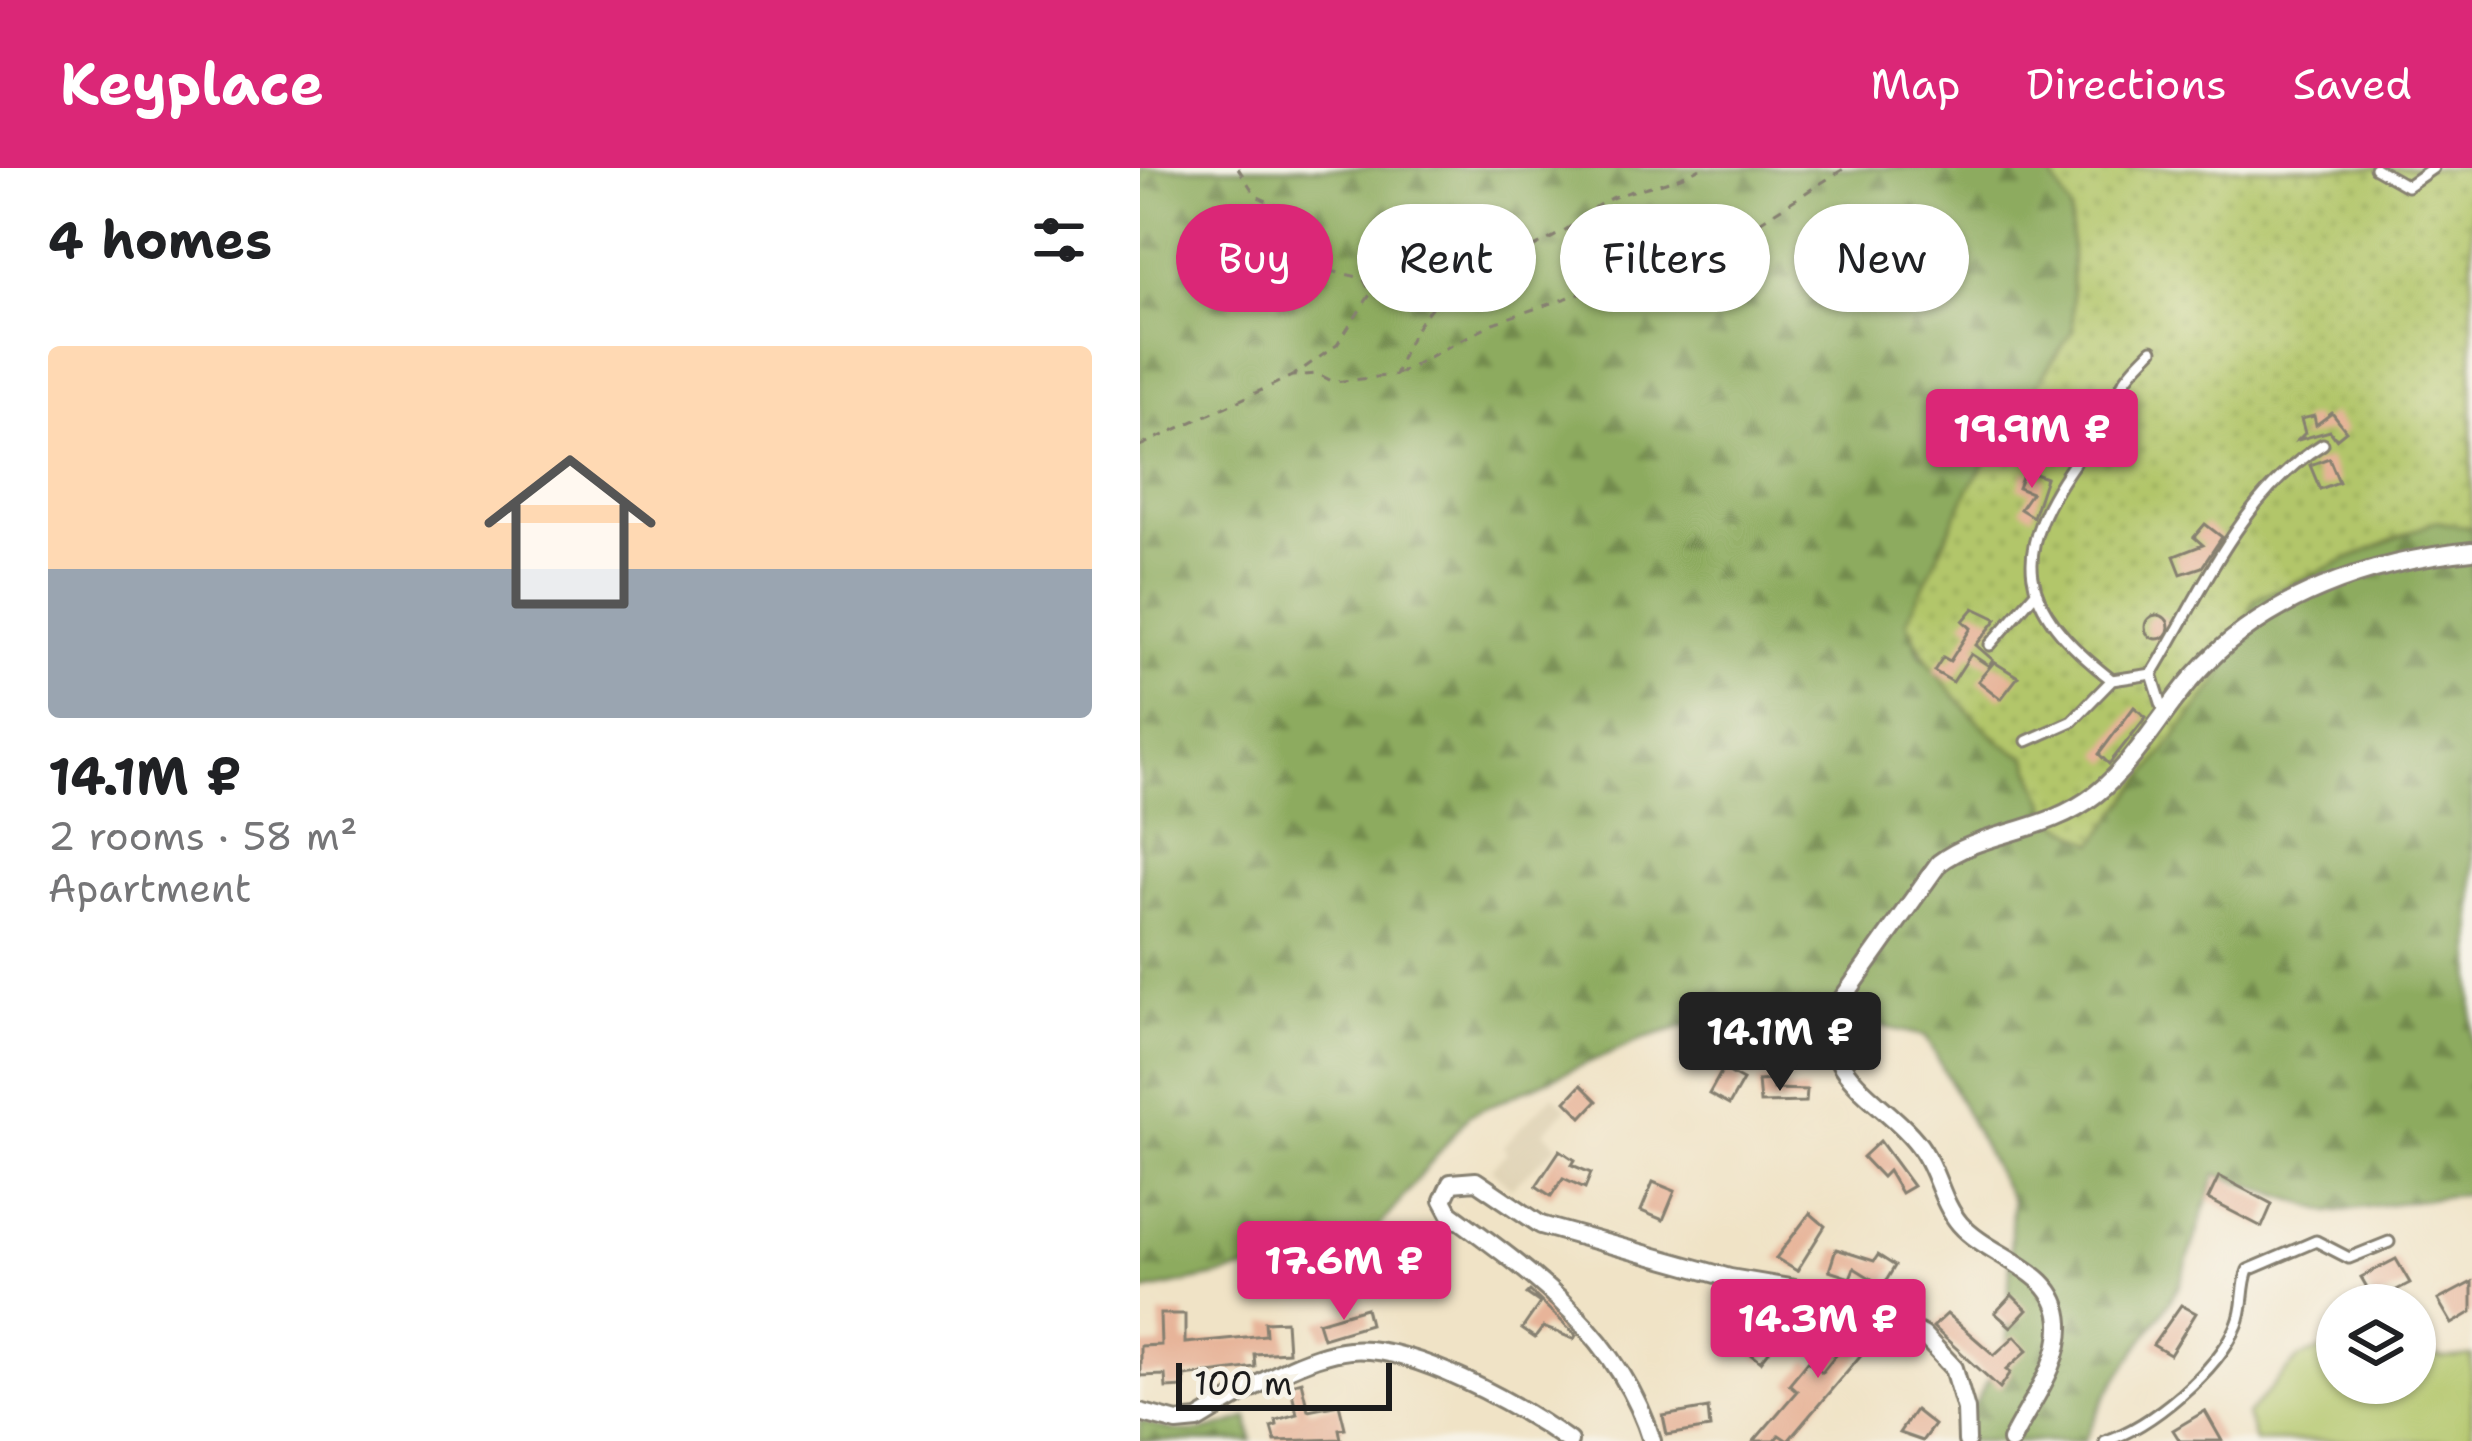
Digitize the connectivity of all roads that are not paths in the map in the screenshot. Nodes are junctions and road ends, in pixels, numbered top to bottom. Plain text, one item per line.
1 (2375, 168) edge
2 (2432, 168) edge
3 (2152, 350) dead end
4 (2323, 444) dead end
5 (2472, 551) edge
6 (2036, 592) junction
7 (1990, 646) dead end
8 (2152, 674) junction
9 (2111, 680) junction
10 (2164, 712) junction
11 (2027, 741) dead end
12 (2389, 1243) dead end
13 (1140, 1412) edge
14 (1569, 1441) edge
15 (1652, 1441) edge
16 (1967, 1441) edge
17 (2012, 1441) edge
18 (2104, 1441) edge

1 - 2 lane
3 - 6 lane
4 - 8 lane
5 - 10 street
6 - 7 lane
6 - 9 lane
8 - 9 lane
8 - 10 lane
9 - 11 lane
10 - 17 street
12 - 18 lane
13 - 14 street
15 - 16 street

